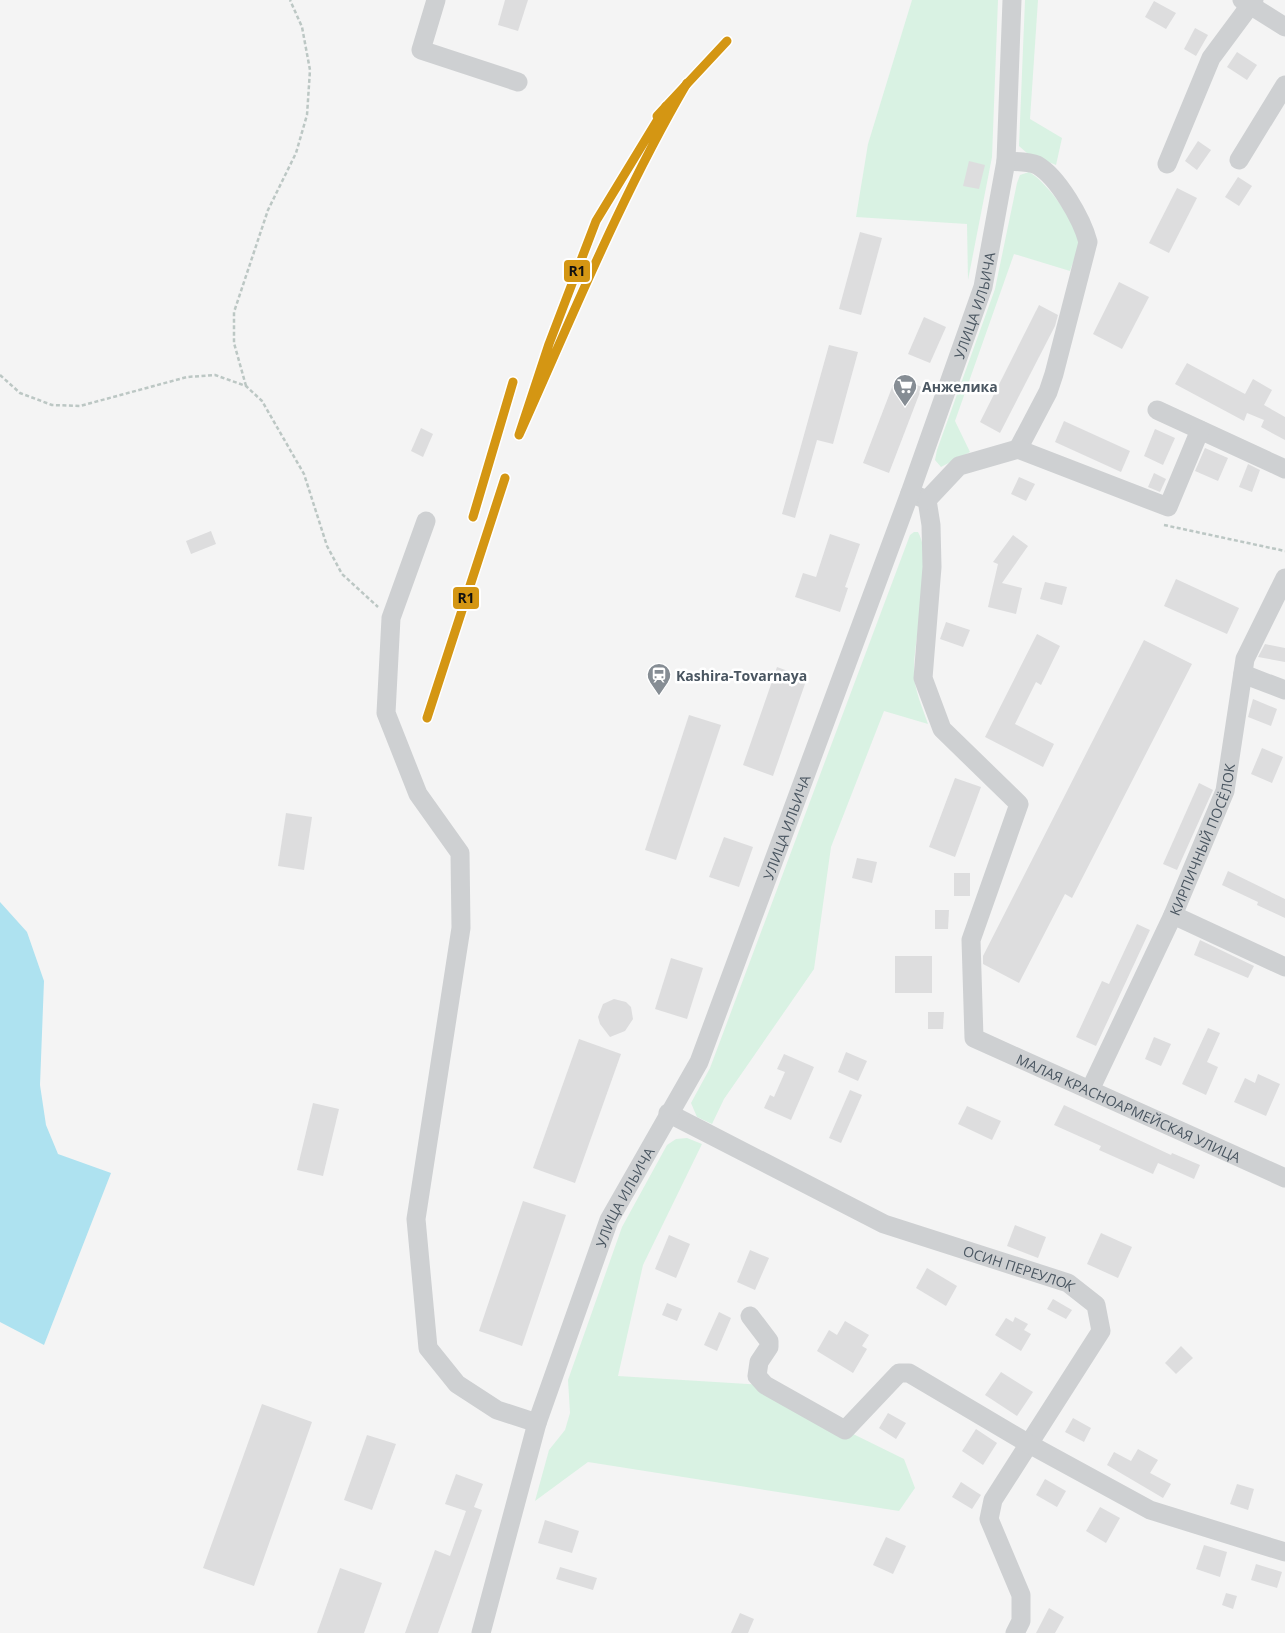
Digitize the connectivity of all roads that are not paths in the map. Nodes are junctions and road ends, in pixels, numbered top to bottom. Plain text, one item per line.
1 (436, 0) edge
2 (1012, 0) edge
3 (1249, 2) edge
4 (1285, 27) edge
5 (518, 82) dead end
6 (1285, 85) edge
7 (1239, 160) dead end
8 (1006, 161) junction
9 (1167, 164) dead end
10 (1157, 410) dead end
11 (1200, 430) junction
12 (1018, 449) junction
13 (1285, 469) edge
14 (918, 497) junction
15 (426, 521) dead end
16 (1285, 578) edge
17 (1243, 674) junction
18 (1285, 690) edge
19 (1173, 914) junction
20 (1285, 967) edge
21 (1090, 1090) junction
22 (668, 1113) junction
23 (1285, 1178) edge
24 (750, 1316) dead end
25 (537, 1423) junction
26 (1029, 1444) junction
27 (1285, 1552) edge
28 (481, 1633) edge
29 (1015, 1633) edge

1 - 5 street
2 - 8 street, УЛИЦА ИЛЬИЧА
3 - 4 street
3 - 9 street
6 - 7 street
8 - 12 street
8 - 14 street, УЛИЦА ИЛЬИЧА
10 - 11 street
11 - 12 street
11 - 13 street
12 - 14 street
14 - 21 street, МАЛАЯ КРАСНОАРМЕЙСКАЯ УЛИЦА
14 - 22 street, УЛИЦА ИЛЬИЧА
15 - 25 street
16 - 17 street, КИРПИЧНЫЙ ПОСЁЛОК
17 - 18 street
17 - 19 street, КИРПИЧНЫЙ ПОСЁЛОК
19 - 20 street
19 - 21 street, КИРПИЧНЫЙ ПОСЁЛОК
21 - 23 street, МАЛАЯ КРАСНОАРМЕЙСКАЯ УЛИЦА
22 - 25 street, УЛИЦА ИЛЬИЧА
22 - 26 street, ОСИН ПЕРЕУЛОК
24 - 26 street
25 - 28 street, УЛИЦА ИЛЬИЧА
26 - 27 street
26 - 29 street, ОСИН ПЕРЕУЛОК

